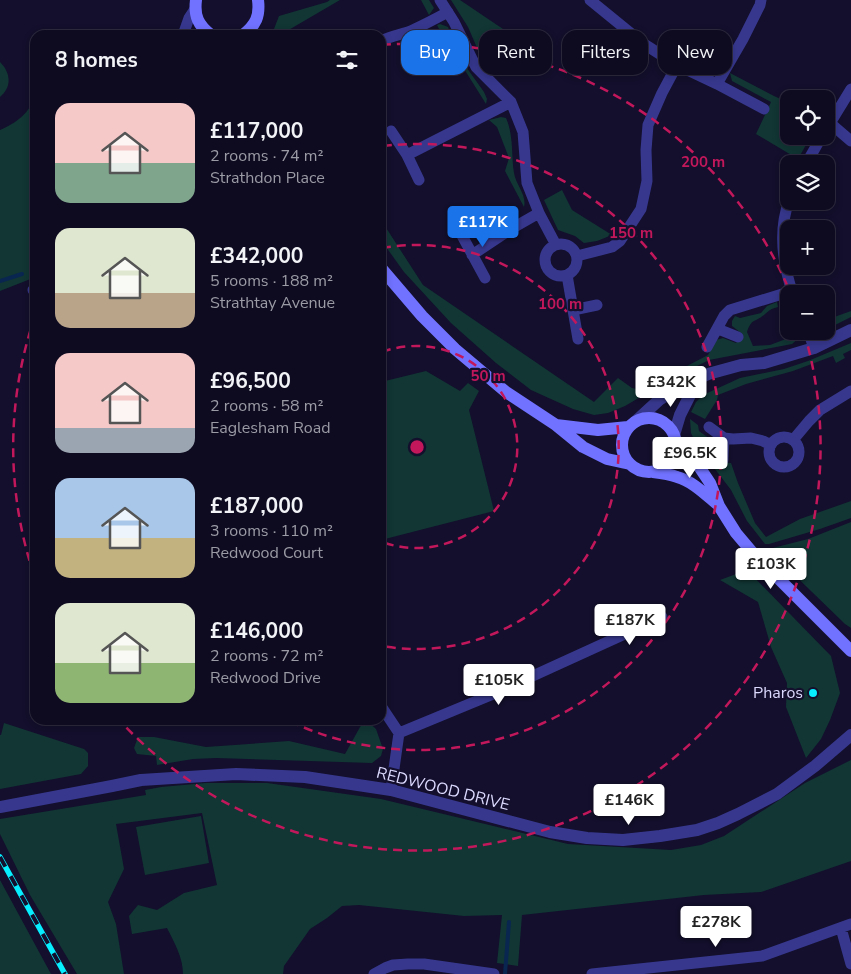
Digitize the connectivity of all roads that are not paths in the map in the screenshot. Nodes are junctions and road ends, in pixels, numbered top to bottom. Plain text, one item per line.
1 (258, 0) edge
2 (440, 0) edge
3 (590, 0) edge
4 (761, 0) edge
5 (195, 5) edge
6 (448, 12) junction
7 (256, 20) junction
8 (185, 30) edge
9 (205, 30) edge
10 (250, 30) edge
11 (257, 30) edge
12 (386, 38) edge
13 (658, 53) edge
14 (672, 75) edge
15 (697, 75) edge
16 (717, 84) junction
17 (851, 89) edge
18 (511, 102) junction
19 (764, 109) dead end
20 (835, 115) edge
21 (391, 131) dead end
22 (835, 131) edge
23 (851, 141) edge
24 (407, 155) junction
25 (420, 180) dead end
26 (786, 210) edge
27 (539, 213) junction
28 (458, 230) dead end
29 (556, 245) junction
30 (472, 255) junction
31 (577, 256) junction
32 (386, 274) edge
33 (567, 275) junction
34 (485, 278) dead end
35 (791, 285) edge
36 (780, 296) edge
37 (597, 305) dead end
38 (573, 310) junction
39 (718, 329) junction
40 (851, 330) edge
41 (738, 337) dead end
42 (578, 339) dead end
43 (811, 340) edge
44 (707, 347) dead end
45 (814, 348) junction
46 (698, 379) junction
47 (851, 391) edge
48 (631, 424) junction
49 (556, 425) junction
50 (708, 427) dead end
51 (724, 438) junction
52 (675, 439) junction
53 (793, 440) junction
54 (771, 445) junction
55 (723, 460) dead end
56 (630, 464) junction
57 (653, 472) junction
58 (719, 506) junction
59 (662, 617) dead end
60 (851, 651) edge
61 (386, 714) edge
62 (398, 733) junction
63 (851, 735) edge
64 (391, 790) junction
65 (0, 806) edge
66 (846, 926) edge
67 (851, 964) edge
68 (664, 970) edge
69 (477, 973) edge
70 (374, 974) edge
71 (494, 974) edge
72 (592, 974) edge

1 - 7 main road
2 - 6 street
3 - 13 street
4 - 16 street
5 - 8 street
5 - 9 main road
6 - 12 street
6 - 18 street
7 - 10 main road
7 - 11 main road
14 - 31 street
15 - 16 street
16 - 19 street
17 - 20 street
18 - 24 street
18 - 27 street
21 - 24 street
22 - 23 street
24 - 25 street
26 - 35 street
27 - 29 street
27 - 30 street
28 - 30 street
29 - 31 street
29 - 33 street
30 - 34 street
31 - 33 street
32 - 49 main road
33 - 38 street
36 - 39 street
37 - 38 street
38 - 42 street
39 - 41 street
39 - 44 street
40 - 45 street
43 - 45 street
45 - 46 street
46 - 48 street
46 - 52 street
47 - 53 street
48 - 49 main road
48 - 52 main road
48 - 56 main road
49 - 56 main road
50 - 51 street
51 - 54 street
51 - 55 street
52 - 57 main road
52 - 58 main road
53 - 54 street
53 - 54 street
56 - 57 main road
57 - 58 main road
58 - 60 main road
59 - 62 street
61 - 62 street
62 - 64 street
63 - 64 street, REDWOOD DRIVE
64 - 65 street, REDWOOD DRIVE
66 - 67 street
66 - 68 street
68 - 72 street
69 - 70 street
69 - 71 street

